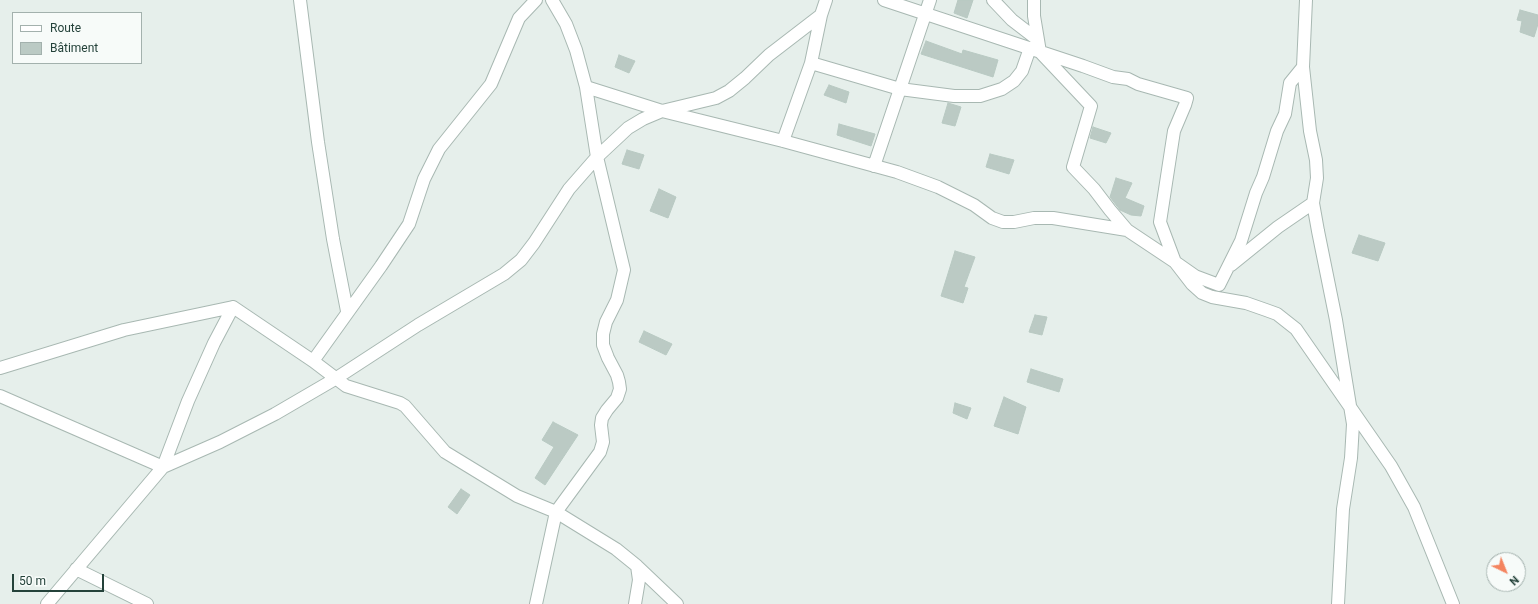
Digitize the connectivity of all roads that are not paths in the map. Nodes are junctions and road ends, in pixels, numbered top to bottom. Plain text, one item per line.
1 (300, 0) edge
2 (536, 0) edge
3 (552, 0) edge
4 (826, 0) edge
5 (884, 0) edge
6 (930, 0) edge
7 (993, 0) edge
8 (1034, 0) edge
9 (1306, 0) edge
10 (925, 14) junction
11 (821, 15) junction
12 (1036, 47) junction
13 (811, 63) junction
14 (1303, 67) junction
15 (586, 88) junction
16 (900, 89) junction
17 (662, 111) junction
18 (782, 141) junction
19 (597, 156) junction
20 (874, 166) junction
21 (1313, 203) junction
22 (1128, 230) junction
23 (1175, 262) junction
24 (1228, 268) junction
25 (1214, 283) junction
26 (1206, 294) junction
27 (233, 307) junction
28 (347, 311) junction
29 (312, 361) junction
30 (0, 369) edge
31 (335, 379) junction
32 (0, 396) edge
33 (1350, 408) junction
34 (163, 467) junction
35 (556, 512) junction
36 (637, 566) junction
37 (76, 569) junction
38 (1339, 573) junction
39 (47, 604) edge
40 (147, 604) edge
41 (536, 604) edge
42 (635, 604) edge
43 (677, 604) edge
44 (1333, 604) edge
45 (1338, 604) edge
46 (1453, 604) edge

1 - 28 street
2 - 28 street
3 - 15 street
4 - 11 street
5 - 10 street
6 - 10 street
7 - 12 street
8 - 12 street
9 - 14 street
10 - 12 street
10 - 16 street
11 - 13 street
11 - 17 street
12 - 16 street
12 - 22 street
12 - 23 street
13 - 16 street
13 - 18 street
14 - 21 street
14 - 24 street
15 - 17 street
15 - 19 street
16 - 20 street
17 - 18 street
17 - 19 street
18 - 20 street
19 - 31 street
19 - 35 street
20 - 22 street
21 - 24 street
21 - 33 street
22 - 23 street
23 - 25 street
23 - 26 street
24 - 25 street
25 - 26 street
26 - 33 street
27 - 29 street
27 - 30 street
27 - 34 street
28 - 29 street
29 - 31 street
31 - 34 street
31 - 35 street
32 - 34 street
33 - 38 street
33 - 46 street
34 - 37 street
35 - 36 street
35 - 41 street
36 - 42 street
36 - 43 street
37 - 39 street
37 - 40 street
38 - 44 street
38 - 45 street

